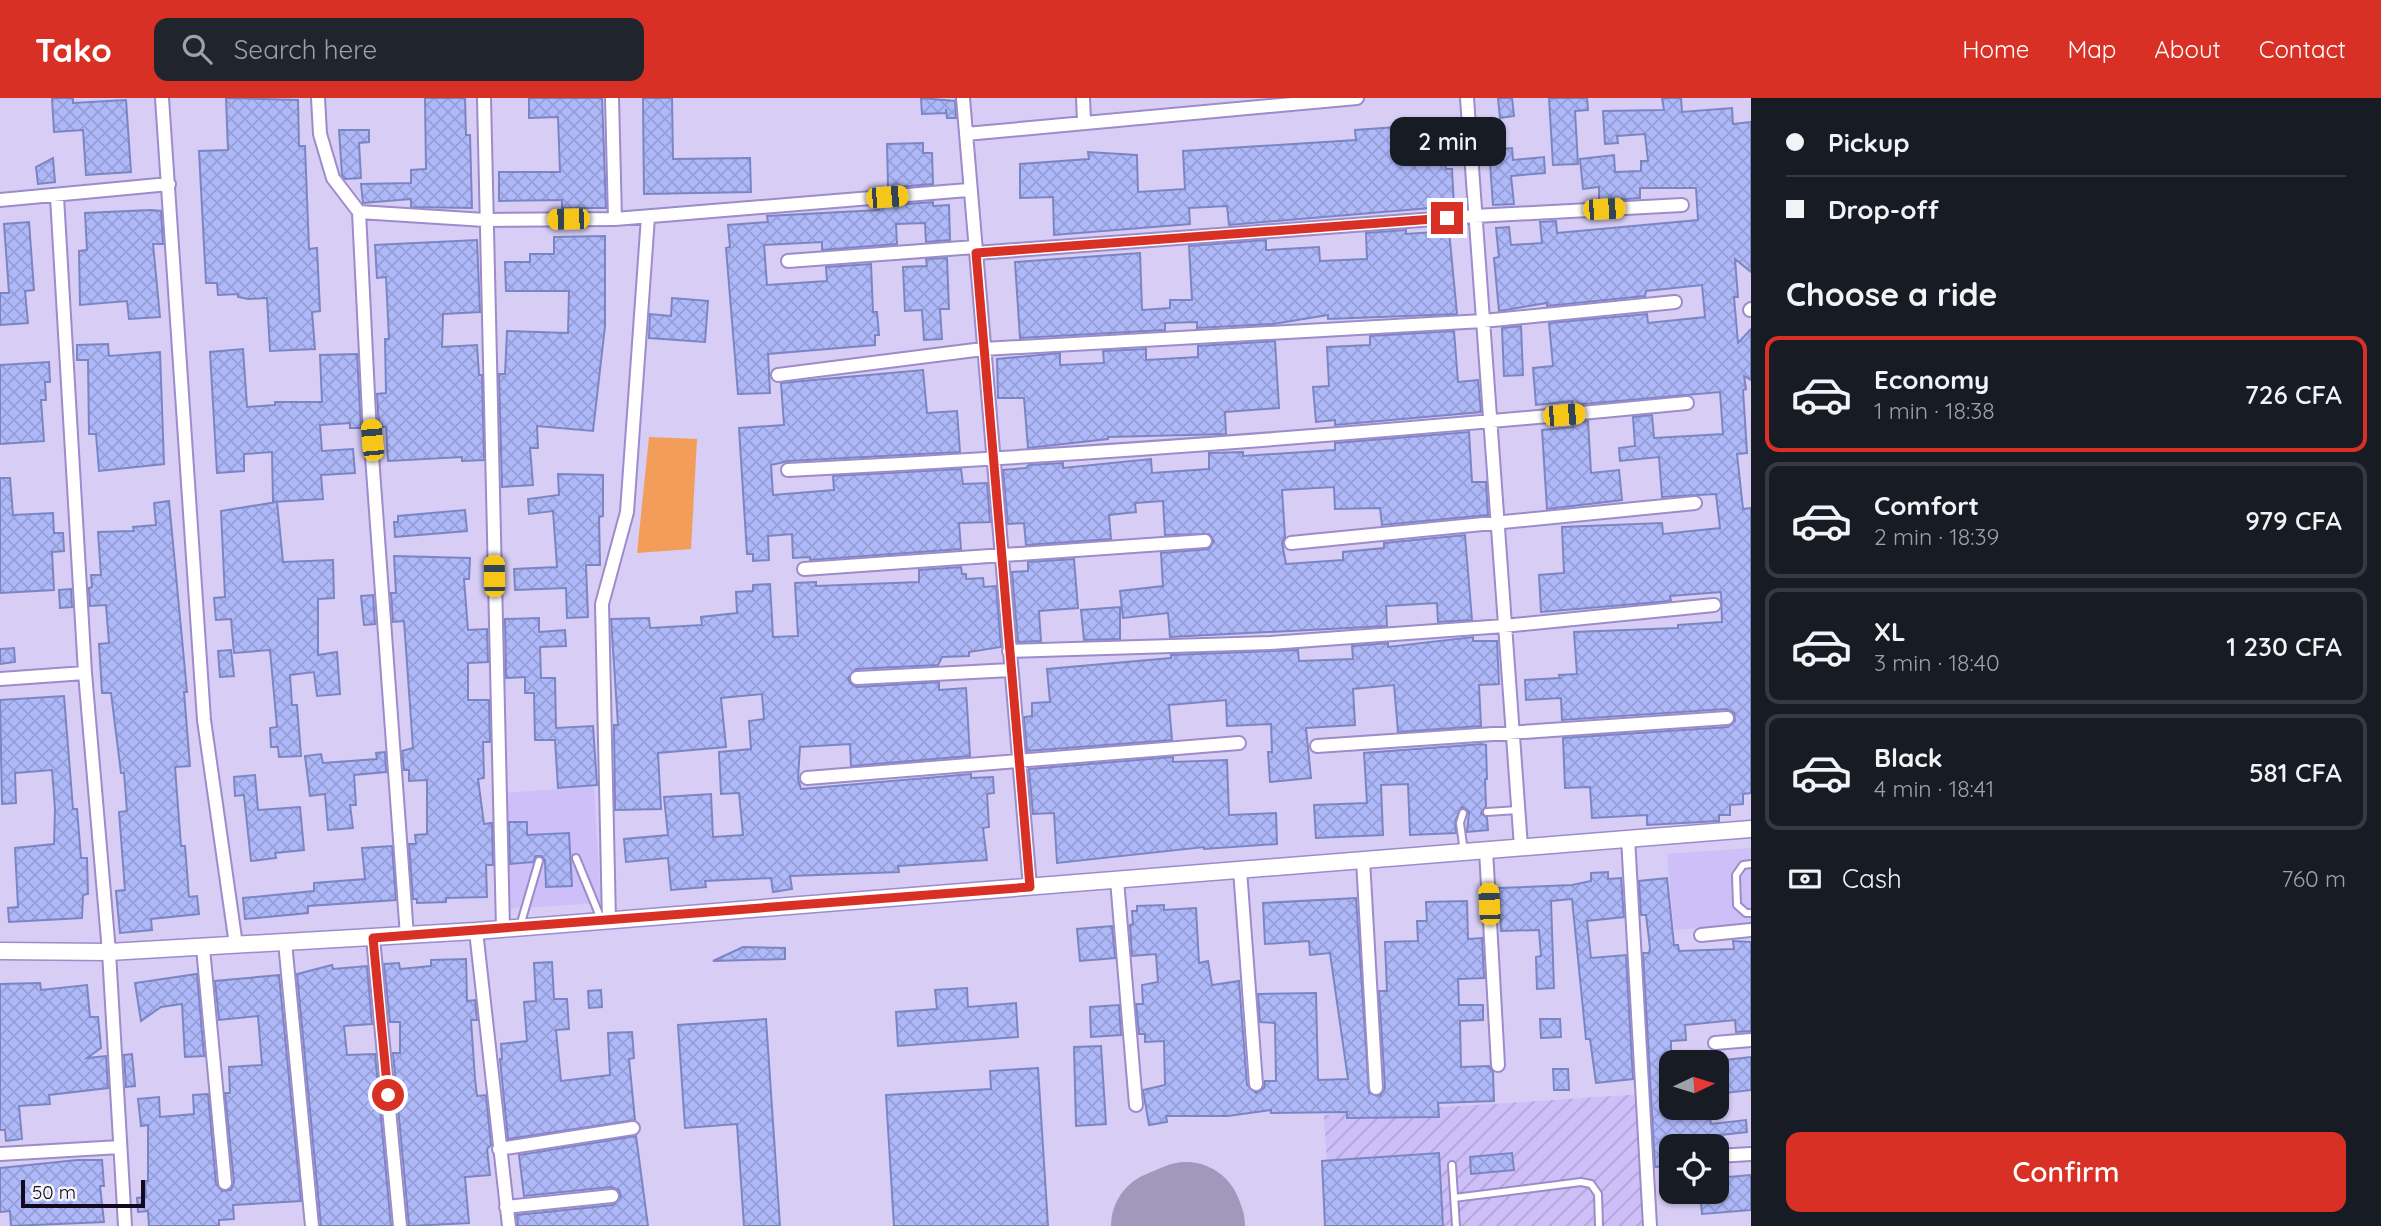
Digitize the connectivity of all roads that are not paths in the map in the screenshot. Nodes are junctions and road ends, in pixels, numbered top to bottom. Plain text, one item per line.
1 (162, 98) edge
2 (318, 98) edge
3 (484, 98) edge
4 (612, 98) edge
5 (963, 98) edge
6 (1083, 98) edge
7 (1203, 98) edge
8 (1357, 98) edge
9 (1467, 98) edge
10 (1310, 100) edge
11 (1204, 112) junction
12 (1084, 122) junction
13 (965, 134) junction
14 (169, 184) junction
15 (968, 190) junction
16 (57, 197) junction
17 (0, 200) edge
18 (1682, 205) dead end
19 (359, 212) junction
20 (1475, 216) junction
21 (648, 217) junction
22 (615, 219) junction
23 (485, 220) junction
24 (975, 250) junction
25 (788, 261) dead end
26 (1675, 302) dead end
27 (1483, 321) junction
28 (983, 349) junction
29 (778, 375) dead end
30 (1687, 403) dead end
31 (1490, 422) junction
32 (993, 460) junction
33 (788, 470) dead end
34 (1695, 503) dead end
35 (1497, 523) junction
36 (1205, 541) dead end
37 (1291, 543) dead end
38 (1001, 554) junction
39 (804, 569) dead end
40 (1714, 605) dead end
41 (1504, 626) junction
42 (1009, 651) junction
43 (1011, 670) junction
44 (85, 673) junction
45 (0, 678) edge
46 (858, 678) dead end
47 (1727, 718) dead end
48 (1512, 731) junction
49 (1239, 743) dead end
50 (1317, 746) dead end
51 (1018, 760) junction
52 (807, 778) dead end
53 (1518, 810) junction
54 (1487, 812) dead end
55 (1463, 813) dead end
56 (1751, 829) edge
57 (1628, 838) junction
58 (1521, 847) junction
59 (1486, 850) junction
60 (1464, 852) junction
61 (576, 858) dead end
62 (1363, 860) junction
63 (539, 861) dead end
64 (1751, 864) edge
65 (1240, 870) junction
66 (1117, 880) junction
67 (1030, 887) junction
68 (1751, 912) edge
69 (605, 921) junction
70 (520, 928) junction
71 (503, 929) junction
72 (1751, 930) edge
73 (476, 931) junction
74 (1701, 935) dead end
75 (407, 936) junction
76 (373, 938) junction
77 (285, 942) junction
78 (236, 945) junction
79 (203, 948) junction
80 (0, 951) edge
81 (109, 952) junction
82 (1751, 1040) edge
83 (1714, 1043) dead end
84 (1498, 1065) dead end
85 (1256, 1084) dead end
86 (1376, 1088) dead end
87 (1136, 1105) dead end
88 (633, 1128) dead end
89 (120, 1147) junction
90 (499, 1149) junction
91 (0, 1154) edge
92 (1751, 1154) edge
93 (1729, 1155) edge
94 (1452, 1165) dead end
95 (225, 1183) dead end
96 (612, 1196) dead end
97 (1454, 1198) junction
98 (506, 1207) junction
99 (125, 1226) edge
100 (312, 1226) edge
101 (400, 1226) edge
102 (509, 1226) edge
103 (1455, 1226) edge
104 (1599, 1226) edge
105 (1650, 1226) edge

1 - 14 street
2 - 19 street
3 - 23 street
4 - 22 street
5 - 13 street
6 - 12 street
7 - 11 street
8 - 10 street
9 - 20 street
10 - 11 street
11 - 12 street
12 - 13 street
13 - 15 street
14 - 16 street
14 - 78 street
15 - 21 street
15 - 24 street
16 - 17 street
16 - 44 street
18 - 20 street
19 - 23 street
19 - 75 street
20 - 24 street
20 - 27 street
21 - 22 street
21 - 69 street
22 - 23 street
23 - 71 street
24 - 25 street
24 - 28 street
26 - 27 street
27 - 28 street
27 - 31 street
28 - 29 street
28 - 32 street
30 - 31 street
31 - 32 street
31 - 35 street
32 - 33 street
32 - 38 street
34 - 35 street
35 - 37 street
35 - 41 street
36 - 38 street
38 - 39 street
38 - 42 street
40 - 41 street
41 - 42 street
41 - 48 street
42 - 43 street
43 - 46 street
43 - 51 street
44 - 45 street
44 - 81 street
47 - 48 street
48 - 50 street
48 - 53 street
49 - 51 street
51 - 52 street
51 - 67 street
53 - 54 lane
53 - 58 street
55 - 60 lane
56 - 57 street
57 - 58 street
57 - 105 street
58 - 59 street
59 - 60 street
59 - 84 street
60 - 62 street
61 - 69 lane
62 - 65 street
62 - 86 street
63 - 70 lane
64 - 68 lane
65 - 66 street
65 - 85 street
66 - 67 street
66 - 87 street
67 - 69 street
69 - 70 street
70 - 71 street
71 - 73 street
72 - 74 street
73 - 75 street
73 - 90 street
75 - 76 street
76 - 77 street
76 - 101 street
77 - 78 street
77 - 100 street
78 - 79 street
79 - 81 street
79 - 95 street
80 - 81 street
81 - 89 street
82 - 83 street
88 - 90 street
89 - 91 street
89 - 99 street
90 - 98 street
92 - 93 street
94 - 97 lane
96 - 98 street
97 - 103 lane
97 - 104 lane
98 - 102 street

